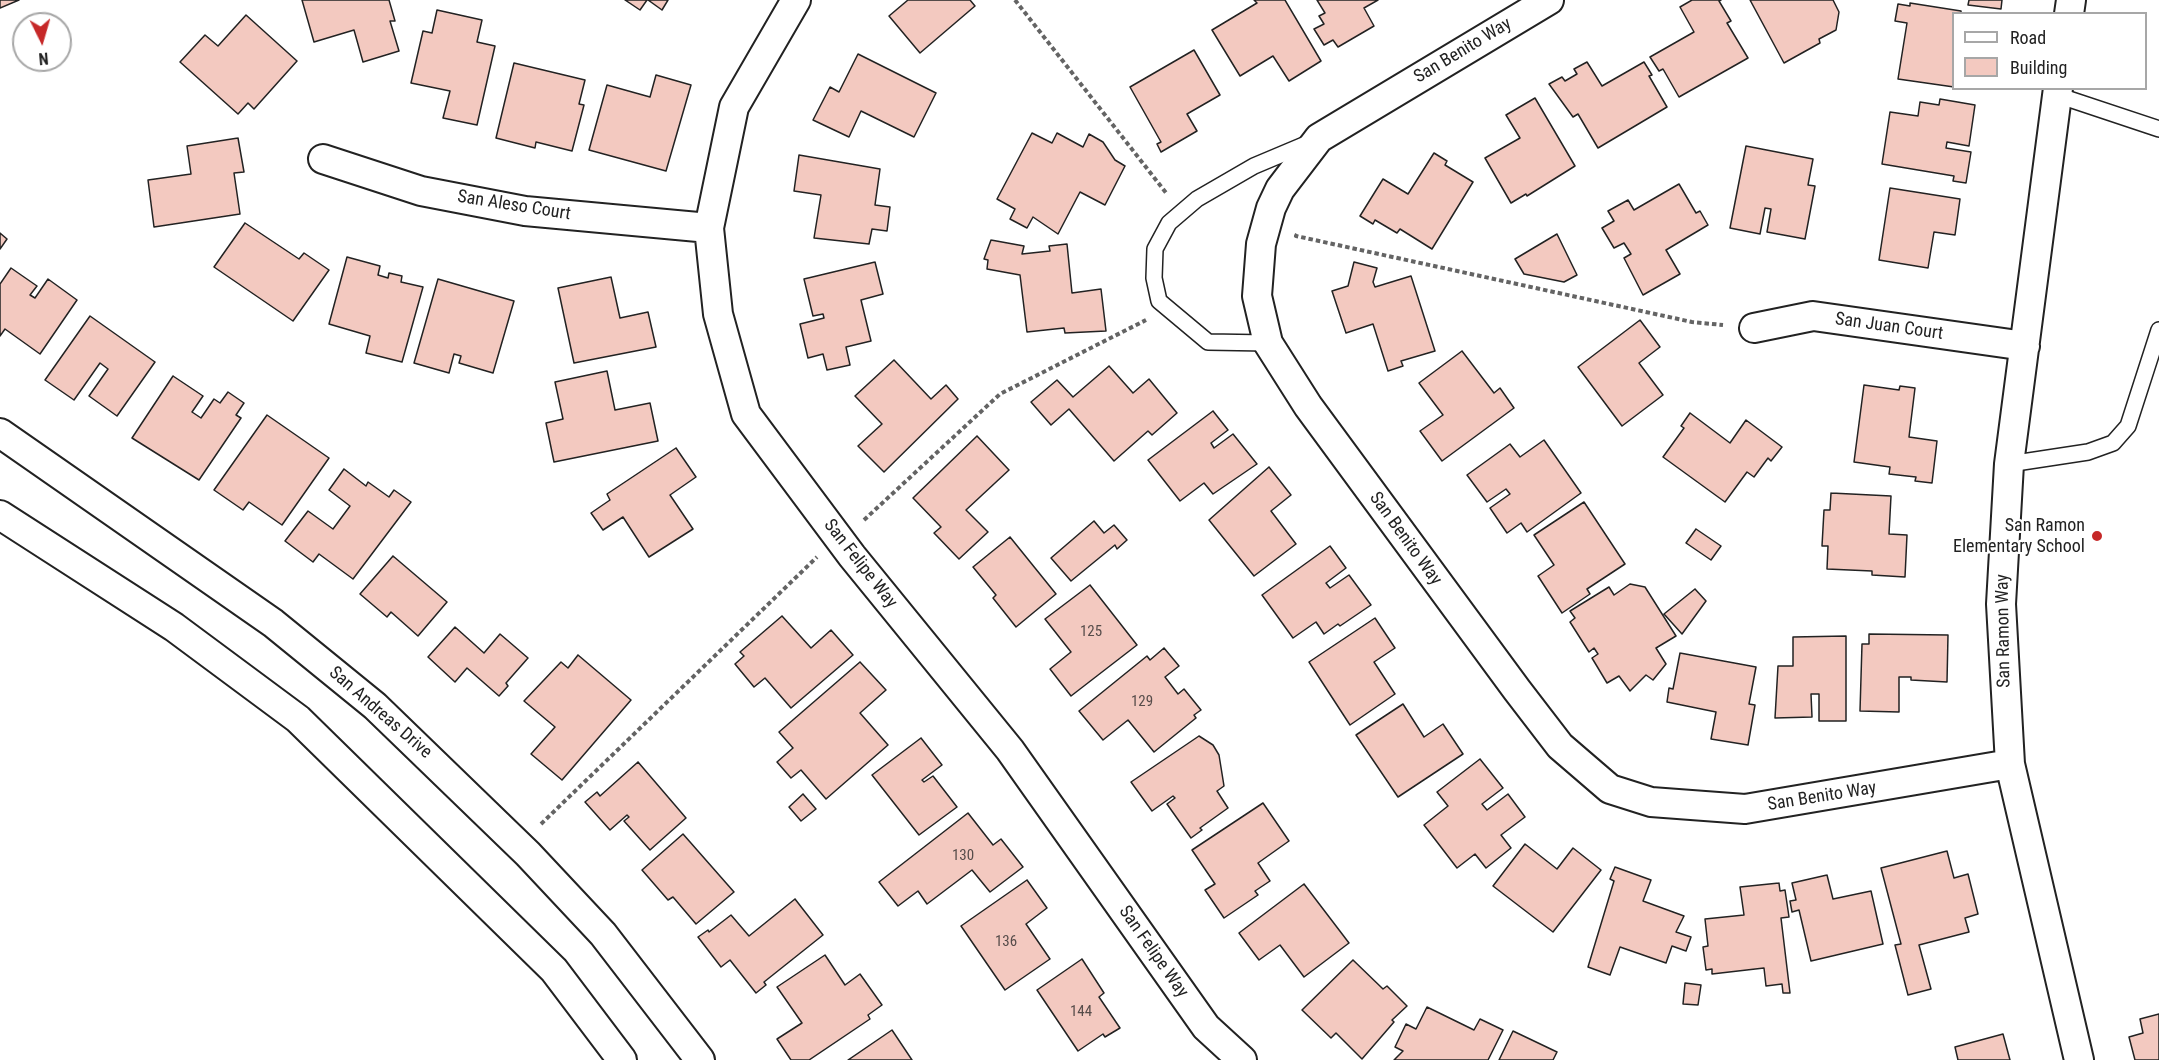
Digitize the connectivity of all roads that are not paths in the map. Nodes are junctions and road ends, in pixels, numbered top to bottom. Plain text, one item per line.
1 (796, 0) edge
2 (1549, 0) edge
3 (2058, 92) edge
4 (2159, 129) edge
5 (1319, 138) junction
6 (323, 159) dead end
7 (709, 228) junction
8 (1754, 328) road end
9 (2159, 330) edge
10 (1268, 343) junction
11 (2025, 346) junction
12 (0, 433) edge
13 (2009, 464) junction
14 (0, 515) edge
15 (2010, 764) junction
16 (622, 1060) edge
17 (700, 1060) edge
18 (1242, 1060) edge
19 (2079, 1060) edge

1 - 7 street, San Felipe Way
2 - 5 street, San Benito Way
3 - 4 lane
3 - 11 street, San Ramon Way
5 - 10 street, San Benito Way
5 - 10 lane
6 - 7 street, San Aleso Court
7 - 18 street, San Felipe Way
8 - 11 street, San Juan Court
9 - 13 lane
10 - 15 street, San Benito Way
11 - 13 street, San Ramon Way
12 - 17 street, San Andreas Drive
13 - 15 street, San Ramon Way
14 - 16 street
15 - 19 street, San Ramon Way

